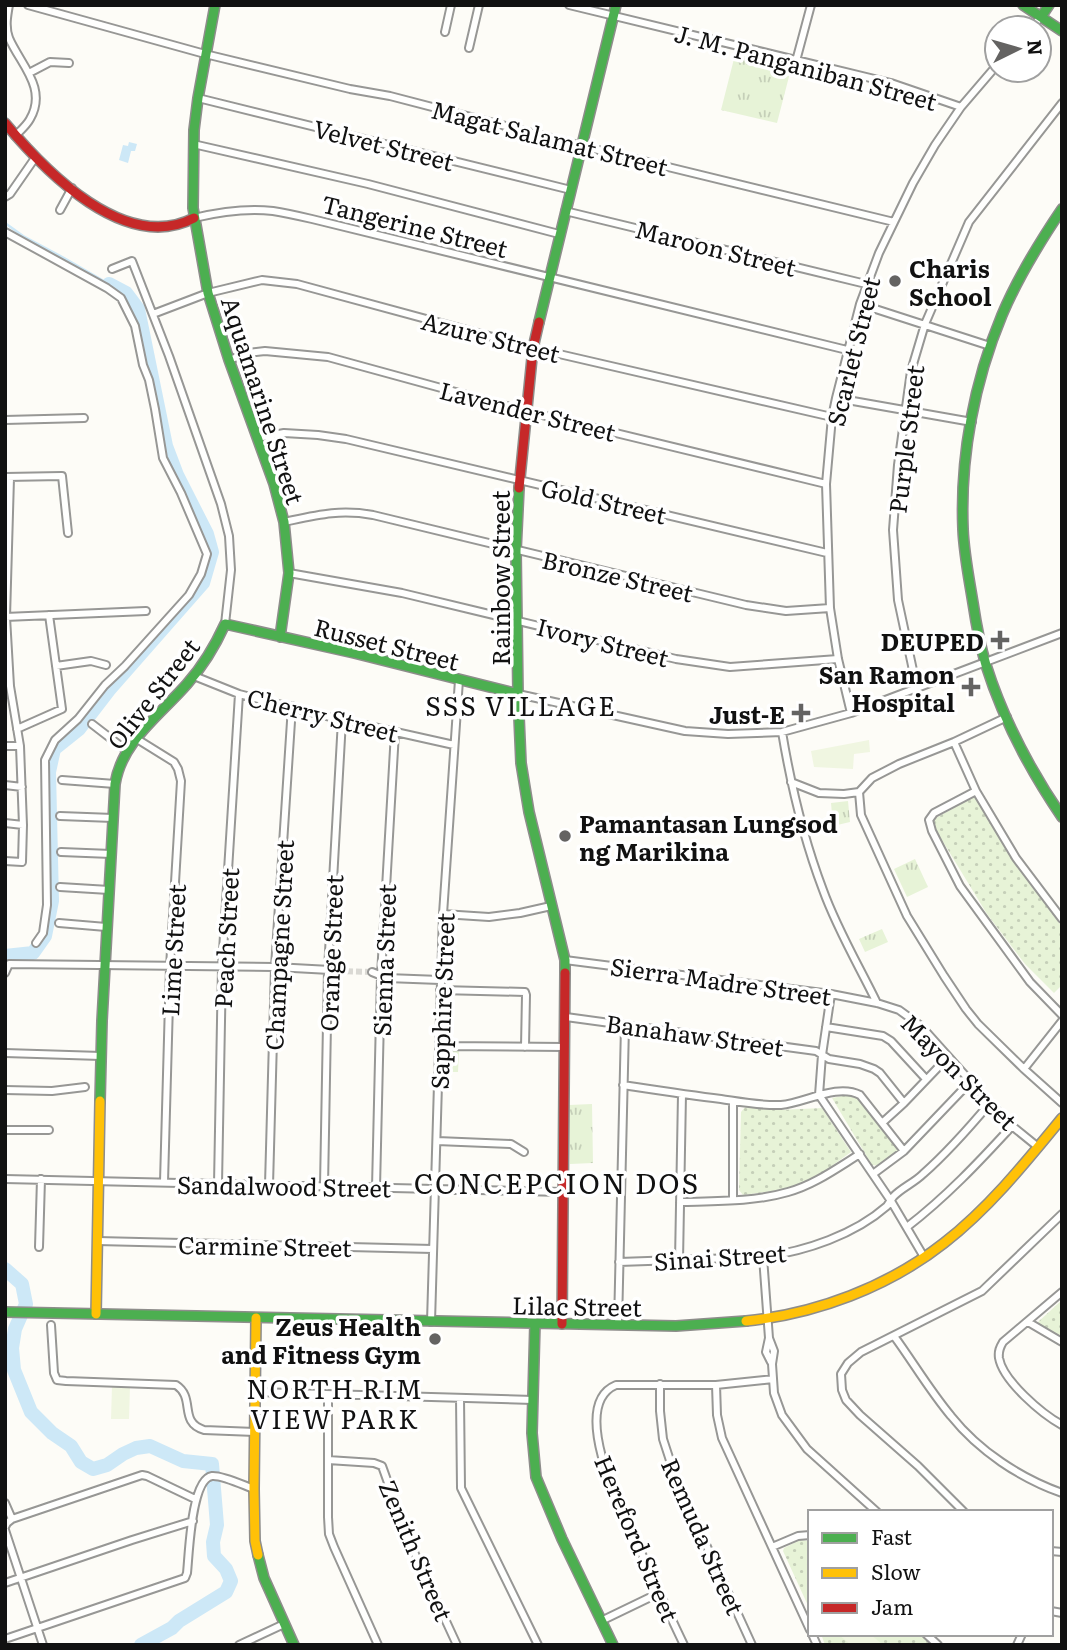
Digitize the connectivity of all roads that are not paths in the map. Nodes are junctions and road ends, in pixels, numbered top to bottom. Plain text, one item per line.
1 (9, 5) edge
2 (28, 5) edge
3 (62, 5) edge
4 (215, 5) edge
5 (452, 5) edge
6 (479, 5) edge
7 (569, 5) edge
8 (616, 5) edge
9 (811, 5) edge
10 (60, 13) junction
11 (614, 16) junction
12 (446, 32) dead end
13 (469, 48) dead end
14 (205, 54) junction
15 (796, 61) junction
16 (69, 63) dead end
17 (29, 72) junction
18 (983, 81) edge
19 (198, 98) junction
20 (1062, 103) edge
21 (961, 107) junction
22 (5, 123) edge
23 (15, 136) junction
24 (193, 145) junction
25 (582, 146) junction
26 (36, 158) junction
27 (72, 188) junction
28 (571, 190) junction
29 (5, 197) edge
30 (1062, 209) edge
31 (60, 210) dead end
32 (565, 211) junction
33 (194, 218) junction
34 (894, 222) junction
35 (5, 232) edge
36 (559, 234) junction
37 (112, 269) dead end
38 (549, 277) junction
39 (866, 284) junction
40 (208, 293) junction
41 (860, 304) junction
42 (153, 314) junction
43 (925, 324) junction
44 (990, 346) junction
45 (533, 348) junction
46 (848, 350) junction
47 (229, 360) junction
48 (836, 398) junction
49 (526, 411) junction
50 (904, 411) junction
51 (832, 417) junction
52 (84, 418) dead end
53 (5, 420) edge
54 (972, 422) junction
55 (257, 438) junction
56 (7, 477) edge
57 (519, 480) junction
58 (826, 484) junction
59 (284, 522) junction
60 (68, 533) dead end
61 (516, 551) junction
62 (827, 553) junction
63 (289, 573) junction
64 (830, 608) junction
65 (146, 611) dead end
66 (49, 615) junction
67 (6, 617) edge
68 (517, 620) junction
69 (225, 624) junction
70 (1062, 633) edge
71 (280, 637) junction
72 (838, 659) junction
73 (986, 663) junction
74 (106, 665) dead end
75 (56, 666) junction
76 (194, 676) junction
77 (459, 680) junction
78 (917, 689) junction
79 (239, 694) junction
80 (518, 694) junction
81 (292, 706) junction
82 (851, 713) junction
83 (1007, 718) junction
84 (342, 720) junction
85 (92, 724) dead end
86 (17, 729) junction
87 (395, 732) junction
88 (782, 732) junction
89 (137, 739) junction
90 (954, 742) junction
91 (454, 745) junction
92 (5, 746) edge
93 (20, 746) junction
94 (127, 751) junction
95 (62, 780) dead end
96 (791, 782) junction
97 (114, 784) junction
98 (5, 785) edge
99 (22, 787) junction
100 (976, 791) junction
101 (859, 792) junction
102 (60, 816) dead end
103 (1062, 817) edge
104 (113, 818) junction
105 (5, 823) edge
106 (23, 825) junction
107 (61, 852) dead end
108 (111, 854) junction
109 (5, 861) edge
110 (60, 887) dead end
111 (109, 890) junction
112 (551, 906) junction
113 (443, 914) junction
114 (1062, 919) edge
115 (59, 923) dead end
116 (106, 927) junction
117 (36, 943) dead end
118 (565, 960) junction
119 (105, 964) junction
120 (170, 967) junction
121 (222, 967) junction
122 (275, 967) junction
123 (329, 970) junction
124 (6, 972) edge
125 (372, 972) tunnel mouth
126 (381, 975) junction
127 (440, 980) junction
128 (440, 990) junction
129 (831, 994) junction
130 (877, 1003) junction
131 (1062, 1015) edge
132 (566, 1017) junction
133 (1062, 1021) edge
134 (625, 1026) junction
135 (826, 1027) junction
136 (439, 1046) junction
137 (526, 1047) junction
138 (565, 1047) junction
139 (5, 1053) edge
140 (822, 1055) junction
141 (102, 1056) junction
142 (948, 1057) junction
143 (1024, 1069) junction
144 (926, 1079) junction
145 (970, 1082) junction
146 (624, 1085) junction
147 (85, 1087) dead end
148 (5, 1090) edge
149 (682, 1094) junction
150 (819, 1095) junction
151 (733, 1101) junction
152 (904, 1103) junction
153 (990, 1103) junction
154 (1062, 1103) edge
155 (1062, 1118) edge
156 (883, 1123) junction
157 (1012, 1126) junction
158 (5, 1130) edge
159 (49, 1130) dead end
160 (437, 1141) junction
161 (1038, 1147) junction
162 (904, 1151) junction
163 (524, 1152) dead end
164 (860, 1154) junction
165 (873, 1174) junction
166 (5, 1179) edge
167 (41, 1180) junction
168 (99, 1181) junction
169 (164, 1182) junction
170 (218, 1184) junction
171 (269, 1185) junction
172 (324, 1186) junction
173 (376, 1188) junction
174 (436, 1189) junction
175 (564, 1192) junction
176 (733, 1200) junction
177 (891, 1201) junction
178 (680, 1202) junction
179 (1062, 1214) edge
180 (907, 1227) junction
181 (97, 1241) junction
182 (38, 1247) dead end
183 (433, 1250) junction
184 (763, 1257) junction
185 (924, 1257) junction
186 (680, 1261) junction
187 (619, 1262) junction
188 (1062, 1292) edge
189 (5, 1312) edge
190 (96, 1314) junction
191 (256, 1318) junction
192 (767, 1319) junction
193 (431, 1322) junction
194 (1028, 1322) junction
195 (535, 1323) junction
196 (562, 1324) junction
197 (51, 1325) dead end
198 (618, 1325) junction
199 (894, 1336) junction
200 (1062, 1342) edge
201 (773, 1379) junction
202 (660, 1384) junction
203 (716, 1384) junction
204 (256, 1392) junction
205 (328, 1395) junction
206 (460, 1398) junction
207 (533, 1400) junction
208 (1062, 1425) edge
209 (255, 1432) junction
210 (328, 1460) junction
211 (254, 1489) junction
212 (1062, 1493) edge
213 (195, 1499) junction
214 (5, 1503) edge
215 (875, 1510) edge
216 (962, 1510) edge
217 (193, 1521) junction
218 (7, 1525) edge
219 (808, 1535) edge
220 (772, 1547) junction
221 (20, 1578) junction
222 (5, 1583) edge
223 (659, 1593) junction
224 (601, 1621) junction
225 (284, 1623) junction
226 (808, 1625) edge
227 (38, 1629) junction
228 (5, 1639) edge
229 (43, 1645) edge
230 (239, 1645) edge
231 (294, 1645) edge
232 (378, 1645) edge
233 (457, 1645) edge
234 (538, 1645) edge
235 (613, 1645) edge
236 (684, 1645) edge
237 (752, 1645) edge

1 - 17 street
2 - 10 street, Magat Salamat Street
3 - 10 street
4 - 14 street, Aquamarine Street
5 - 12 street
6 - 13 street
7 - 11 street, J. M. Panganiban Street
8 - 11 street, Rainbow Street
9 - 15 street
10 - 14 street, Magat Salamat Street
11 - 15 street, J. M. Panganiban Street
11 - 25 street, Rainbow Street
14 - 19 street, Aquamarine Street
14 - 25 street, Magat Salamat Street
15 - 21 street, J. M. Panganiban Street
16 - 17 street
17 - 23 street
18 - 21 street, Scarlet Street
19 - 24 street, Aquamarine Street
19 - 28 street, Velvet Street
20 - 43 street, Purple Street
21 - 34 street, Scarlet Street
22 - 23 street, Tangerine Street
23 - 26 street, Tangerine Street
24 - 33 street, Aquamarine Street
24 - 36 street
25 - 28 street, Rainbow Street
25 - 34 street, Magat Salamat Street
26 - 27 street, Tangerine Street
26 - 29 street
27 - 31 street
27 - 33 street, Tangerine Street
28 - 32 street, Rainbow Street
30 - 44 street
32 - 36 street, Rainbow Street
32 - 39 street, Maroon Street
33 - 38 street, Tangerine Street
33 - 40 street, Aquamarine Street
34 - 39 street, Scarlet Street
35 - 117 street
36 - 38 street, Rainbow Street
37 - 42 street, Olive Street
38 - 45 street, Rainbow Street
38 - 46 street, Tangerine Street
39 - 41 street, Scarlet Street
40 - 42 street, Azure Street
40 - 45 street, Azure Street
40 - 47 street, Aquamarine Street
41 - 43 street
41 - 46 street, Scarlet Street
42 - 69 street, Olive Street
43 - 44 street
43 - 50 street, Purple Street
44 - 54 street
45 - 49 street, Rainbow Street
45 - 51 street, Azure Street
46 - 48 street, Scarlet Street
47 - 49 street, Lavender Street
47 - 55 street, Aquamarine Street
48 - 50 street
48 - 51 street, Scarlet Street
49 - 57 street, Rainbow Street
49 - 58 street, Lavender Street
50 - 54 street
50 - 78 street, Purple Street
51 - 58 street, Scarlet Street
52 - 53 street
54 - 73 street
55 - 57 street, Gold Street
55 - 59 street, Aquamarine Street
56 - 60 street
56 - 67 street
57 - 61 street, Rainbow Street
57 - 62 street, Gold Street
58 - 62 street, Scarlet Street
59 - 61 street, Bronze Street
59 - 63 street, Aquamarine Street
61 - 64 street, Bronze Street
61 - 68 street, Rainbow Street
62 - 64 street, Scarlet Street
63 - 68 street, Ivory Street
63 - 71 street, Aquamarine Street
64 - 72 street, Scarlet Street
65 - 66 street
66 - 67 street
66 - 75 street
67 - 86 street
68 - 72 street, Ivory Street
68 - 80 street, Rainbow Street
69 - 71 street, Russet Street
69 - 76 street, Olive Street
70 - 73 street, Russet Street
71 - 77 street, Russet Street
72 - 82 street, Scarlet Street
73 - 78 street, Russet Street
73 - 83 street
74 - 75 street
75 - 86 street
76 - 79 street, Cherry Street
76 - 89 street, Olive Street
77 - 80 street, Russet Street
77 - 91 street, Sapphire Street
78 - 82 street, Russet Street
79 - 81 street, Cherry Street
79 - 121 street, Peach Street
80 - 88 street, Russet Street
80 - 112 street, Rainbow Street
81 - 84 street, Cherry Street
81 - 122 street, Champagne Street
82 - 88 street, Russet Street
83 - 90 street
83 - 103 street
84 - 87 street, Cherry Street
84 - 123 street, Orange Street
85 - 94 street
86 - 93 street
87 - 91 street, Cherry Street
87 - 126 street, Sienna Street
88 - 96 street
89 - 94 street, Olive Street
89 - 120 street, Lime Street
90 - 100 street
90 - 101 street
91 - 113 street, Sapphire Street
92 - 93 street
93 - 99 street
94 - 97 street, Olive Street
95 - 97 street
96 - 101 street
96 - 130 street
97 - 104 street, Olive Street
98 - 99 street
99 - 106 street
100 - 114 street
100 - 131 street
101 - 143 street
102 - 104 street
104 - 108 street, Olive Street
105 - 106 street
106 - 109 street
107 - 108 street
108 - 111 street, Olive Street
110 - 111 street
111 - 116 street, Olive Street
112 - 113 street
112 - 118 street, Rainbow Street
113 - 127 street, Sapphire Street
115 - 116 street
116 - 119 street, Olive Street
118 - 129 street, Sierra Madre Street
118 - 132 street, Rainbow Street
119 - 120 street
119 - 124 street
119 - 141 street, Olive Street
120 - 121 street
120 - 169 street, Lime Street
121 - 122 street
121 - 170 street, Peach Street
122 - 123 street
122 - 171 street, Champagne Street
123 - 172 street, Orange Street
125 - 126 street
126 - 127 street
126 - 173 street, Sienna Street
127 - 128 street, Sapphire Street
128 - 136 street, Sapphire Street
128 - 137 street
129 - 130 street, Sierra Madre Street
129 - 135 street
130 - 142 street, Mayon Street
132 - 134 street, Banahaw Street
132 - 138 street, Rainbow Street
133 - 143 street
134 - 140 street, Banahaw Street
134 - 146 street
135 - 140 street
135 - 144 street
136 - 137 street
136 - 160 street, Sapphire Street
137 - 138 street
138 - 175 street, Rainbow Street
139 - 141 street
140 - 150 street
140 - 152 street, Banahaw Street
141 - 168 street, Olive Street
142 - 144 street
142 - 145 street, Mayon Street
143 - 154 street
144 - 152 street
145 - 153 street, Mayon Street
145 - 162 street
146 - 149 street
146 - 187 street
147 - 148 street
149 - 151 street
149 - 178 street
150 - 151 street
150 - 156 street
150 - 164 street
151 - 176 street
152 - 156 street
153 - 157 street, Mayon Street
153 - 177 street, Sinai Street
155 - 161 street, Lilac Street
156 - 162 street
157 - 161 street, Mayon Street
157 - 180 street
158 - 159 street
160 - 163 street
160 - 174 street, Sapphire Street
161 - 185 street, Lilac Street
162 - 165 street
164 - 165 street
164 - 176 street
165 - 177 street
166 - 167 street, Sandalwood Street
167 - 168 street, Sandalwood Street
167 - 182 street
168 - 169 street, Sandalwood Street
168 - 181 street, Olive Street
169 - 170 street, Sandalwood Street
170 - 171 street, Sandalwood Street
171 - 172 street, Sandalwood Street
172 - 173 street, Sandalwood Street
173 - 174 street, Sandalwood Street
174 - 175 street, Sandalwood Street
174 - 183 street, Sapphire Street
175 - 196 street, Rainbow Street
176 - 178 street
177 - 180 street
177 - 184 street, Sinai Street
178 - 186 street
179 - 199 street
180 - 185 street
181 - 183 street, Carmine Street
181 - 190 street, Olive Street
183 - 193 street, Sapphire Street
184 - 186 street, Sinai Street
184 - 192 street
185 - 192 street, Lilac Street
186 - 187 street, Sinai Street
187 - 198 street
188 - 194 street
189 - 190 street, Lilac Street
190 - 191 street, Lilac Street
191 - 193 street, Lilac Street
191 - 204 street
192 - 198 street, Lilac Street
192 - 201 street
193 - 195 street, Lilac Street
194 - 200 street
194 - 208 street
195 - 196 street, Lilac Street
195 - 207 street
196 - 198 street, Lilac Street
197 - 209 street
199 - 212 street
199 - 216 street
201 - 203 street, Hereford Street
201 - 215 street
202 - 203 street, Hereford Street
202 - 223 street, Hereford Street
202 - 237 street, Remuda Street
203 - 220 street
204 - 205 street
204 - 209 street
205 - 206 street
205 - 210 street
206 - 207 street
206 - 234 street
207 - 224 street
209 - 211 street
210 - 232 street
210 - 233 street, Zenith Street
211 - 213 street
211 - 225 street
213 - 217 street
213 - 218 street
214 - 218 street
217 - 221 street
217 - 227 street
218 - 221 street
219 - 220 street
220 - 226 street
221 - 222 street
221 - 227 street
223 - 224 street
223 - 236 street, Hereford Street
224 - 235 street
225 - 230 street
225 - 231 street
227 - 228 street
227 - 229 street

